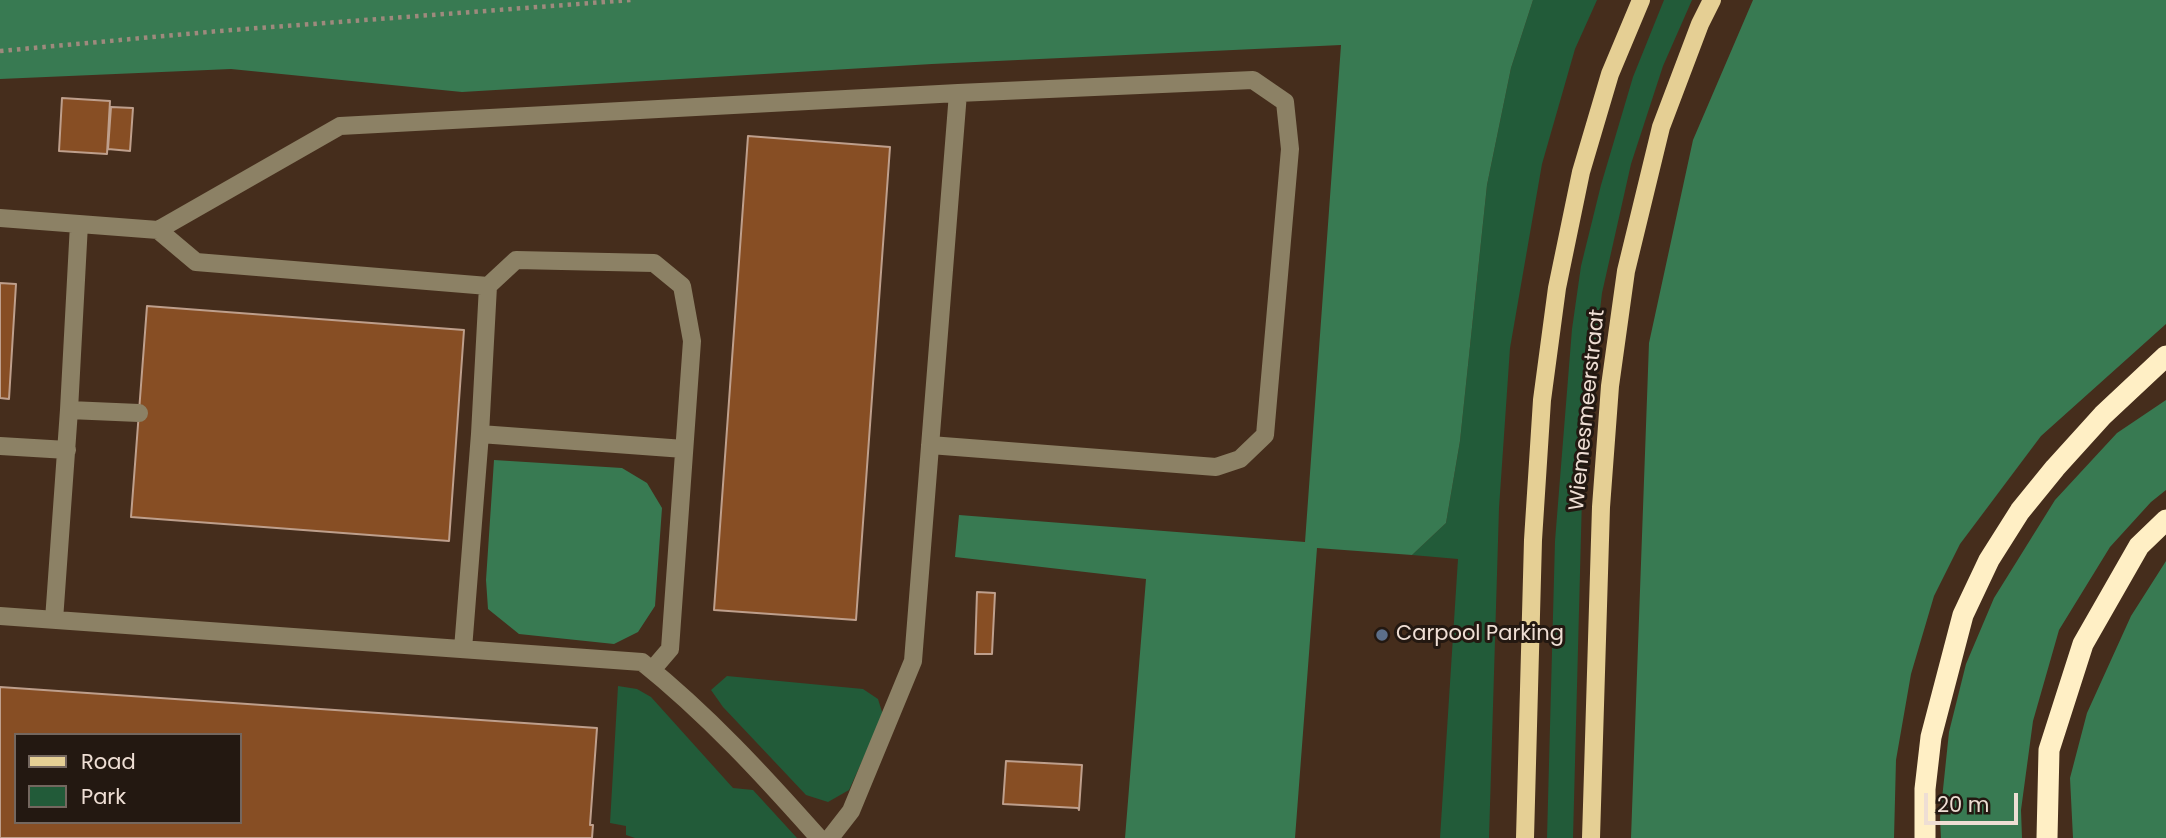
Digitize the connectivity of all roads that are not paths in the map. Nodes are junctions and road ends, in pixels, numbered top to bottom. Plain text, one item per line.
1 (1641, 0) edge
2 (1712, 0) edge
3 (958, 93) junction
4 (0, 218) edge
5 (79, 224) junction
6 (158, 230) junction
7 (488, 286) junction
8 (2166, 356) edge
9 (69, 410) junction
10 (139, 413) dead end
11 (480, 434) junction
12 (930, 445) junction
13 (0, 446) edge
14 (684, 449) junction
15 (67, 450) junction
16 (2166, 520) edge
17 (0, 616) edge
18 (54, 620) junction
19 (463, 649) junction
20 (652, 670) junction
21 (819, 838) edge
22 (830, 838) edge
23 (1525, 838) edge
24 (1591, 838) edge
25 (1924, 838) edge
26 (2047, 838) edge

1 - 23 main road, Wiemesmeerstraat
2 - 24 main road, Wiemesmeerstraat
3 - 6 lane
3 - 12 lane
3 - 12 lane
4 - 5 lane
5 - 6 lane
5 - 9 lane
6 - 7 lane
7 - 11 lane
7 - 14 lane
8 - 25 highway
9 - 10 lane
9 - 15 lane
11 - 14 lane
11 - 19 lane
12 - 22 lane
13 - 15 lane
14 - 20 lane
15 - 18 lane
16 - 26 highway
17 - 18 lane
18 - 19 lane
19 - 20 lane
20 - 21 lane

